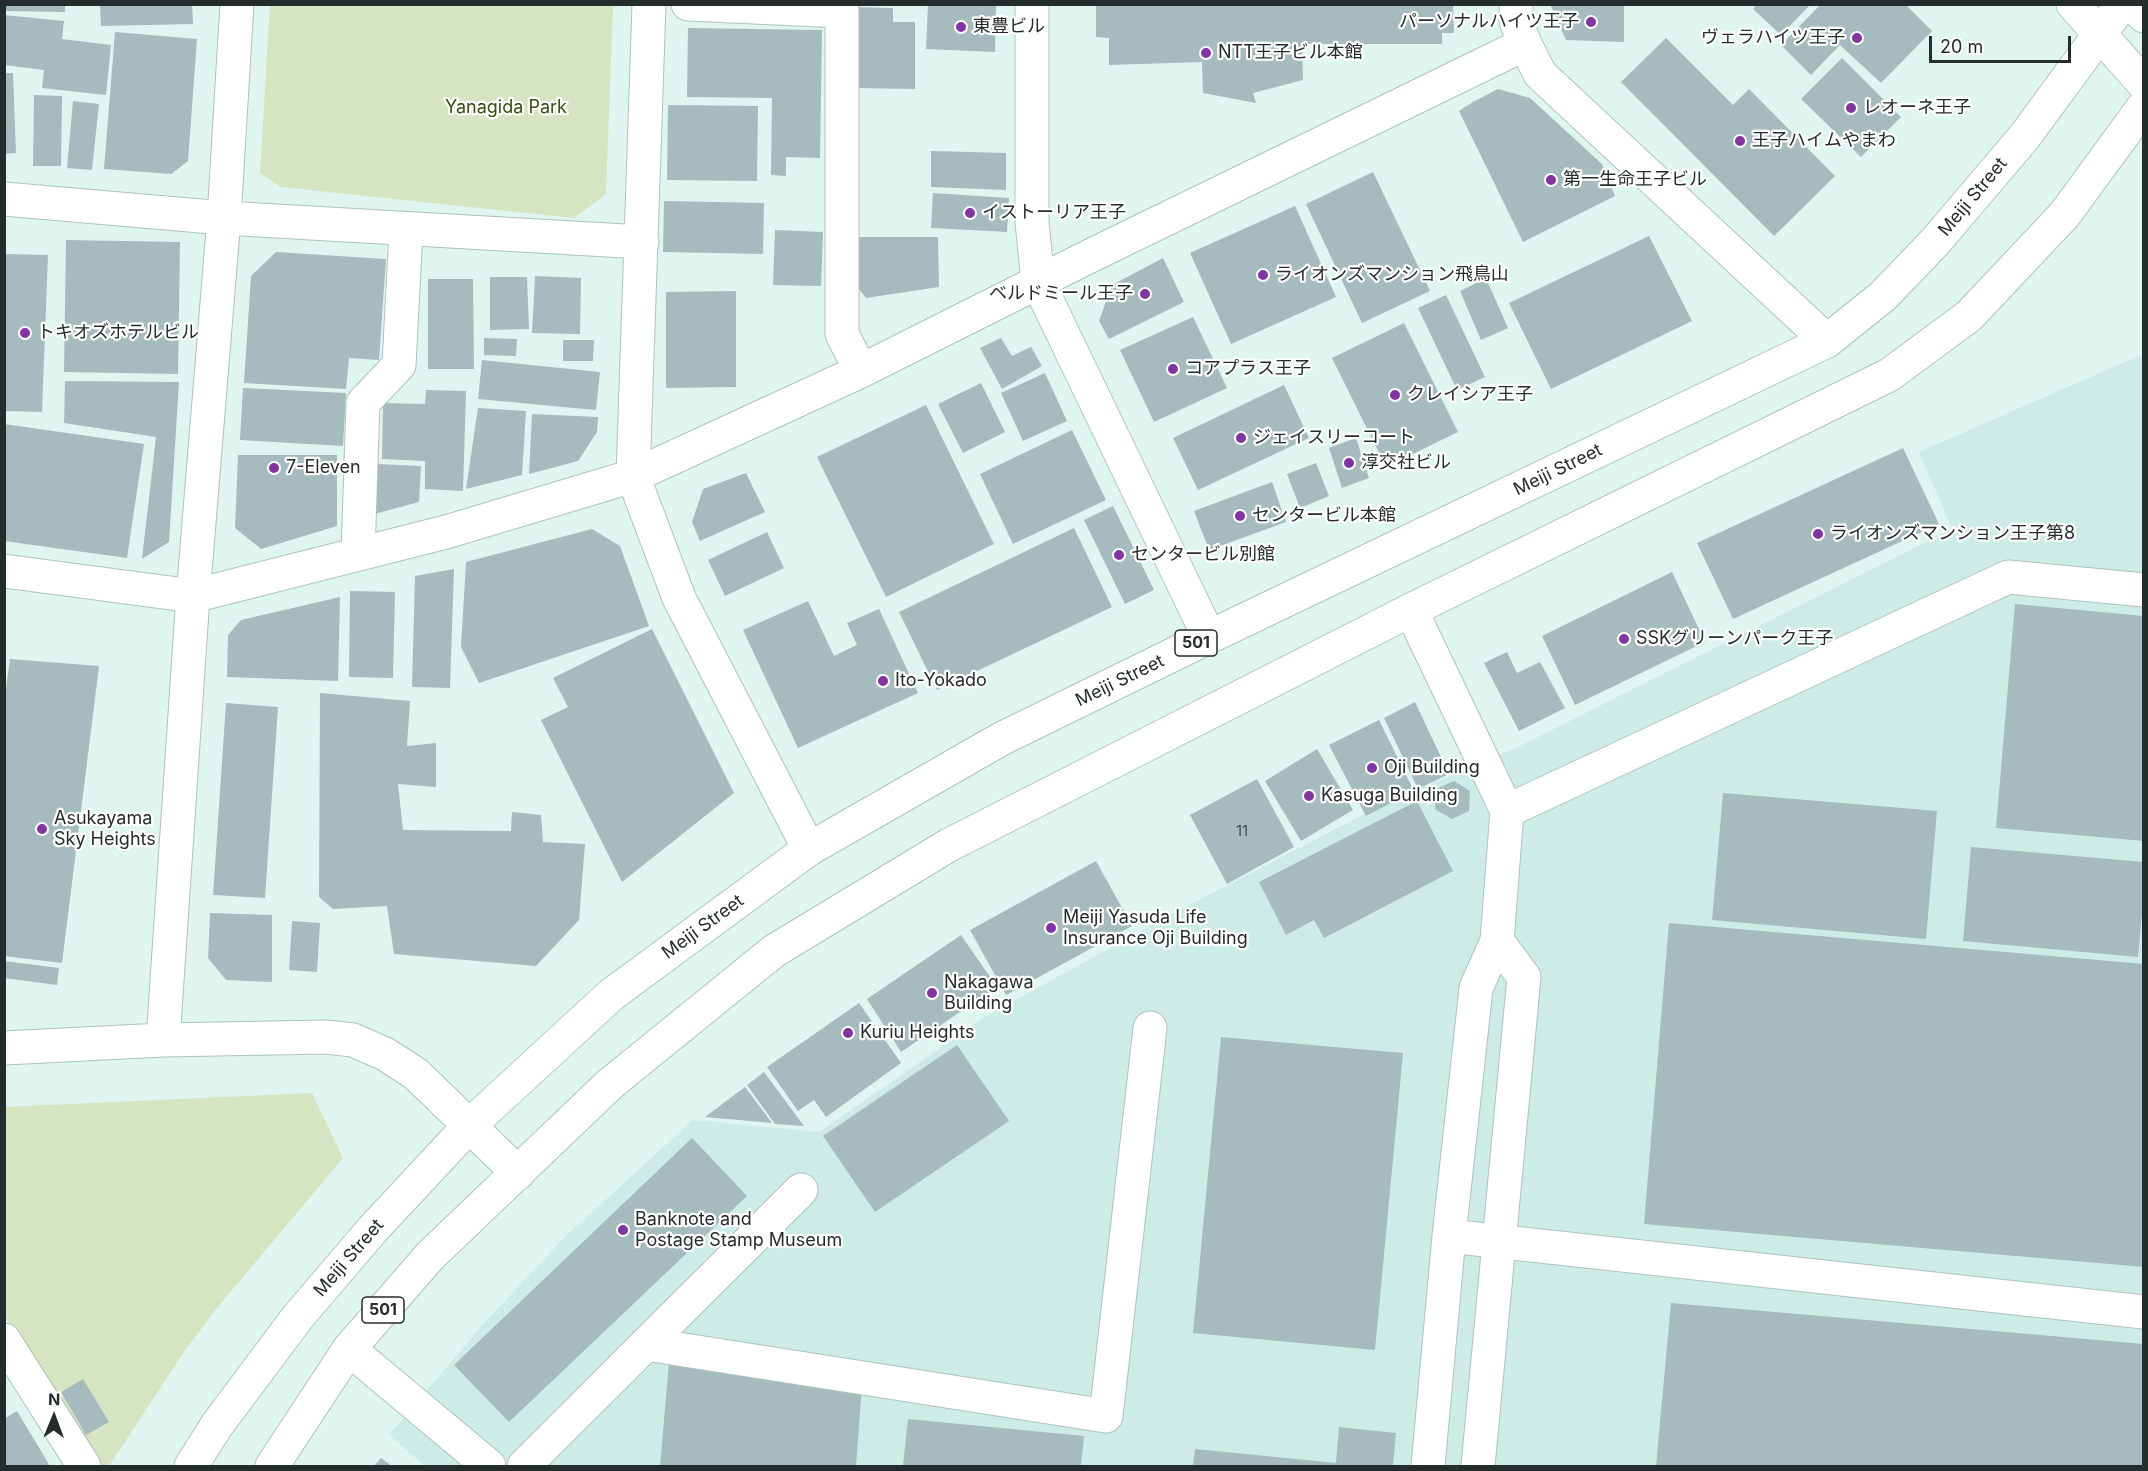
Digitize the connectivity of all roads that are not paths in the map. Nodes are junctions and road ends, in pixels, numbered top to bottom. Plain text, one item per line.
1 (237, 4) edge
2 (649, 4) edge
3 (688, 4) edge
4 (1032, 4) edge
5 (1516, 4) edge
6 (2073, 4) edge
7 (2122, 4) edge
8 (2131, 4) edge
9 (2144, 16) edge
10 (2100, 35) junction
11 (1525, 44) junction
12 (2144, 84) edge
13 (2144, 106) edge
14 (4, 199) edge
15 (224, 218) junction
16 (406, 230) junction
17 (642, 242) junction
18 (1038, 282) junction
19 (1827, 341) junction
20 (861, 371) junction
21 (633, 476) junction
22 (358, 554) junction
23 (4, 571) edge
24 (2144, 590) edge
25 (193, 596) junction
26 (1411, 610) junction
27 (1209, 637) junction
28 (1507, 811) junction
29 (809, 849) junction
30 (1497, 941) junction
31 (1150, 1028) dead end
32 (163, 1040) junction
33 (4, 1048) edge
34 (470, 1125) junction
35 (518, 1173) junction
36 (801, 1190) dead end
37 (1449, 1236) junction
38 (1499, 1242) junction
39 (2144, 1312) edge
40 (4, 1340) edge
41 (646, 1344) junction
42 (349, 1349) junction
43 (84, 1467) edge
44 (191, 1467) edge
45 (272, 1467) edge
46 (489, 1467) edge
47 (524, 1467) edge
48 (1428, 1467) edge
49 (1478, 1467) edge

1 - 15 main road
2 - 17 main road
3 - 20 main road
4 - 18 main road
5 - 11 main road
6 - 10 main road
7 - 10 main road, Meiji Street / 501
8 - 9 main road
10 - 12 main road
10 - 19 main road, Meiji Street / 501
11 - 18 main road
11 - 19 main road
13 - 26 main road, 501
14 - 15 main road
15 - 16 main road
15 - 25 main road
16 - 17 main road
16 - 22 main road
17 - 21 main road
18 - 20 main road
18 - 27 main road
19 - 27 main road, Meiji Street / 501
20 - 21 main road
21 - 22 main road
21 - 29 main road
22 - 25 main road
23 - 25 main road
24 - 28 main road
25 - 32 main road
26 - 28 main road
26 - 35 main road, 501
27 - 29 main road, Meiji Street / 501
28 - 30 main road
29 - 34 main road, Meiji Street / 501
30 - 37 main road
30 - 38 main road
31 - 41 main road
32 - 33 main road
32 - 34 main road
34 - 35 main road
34 - 44 main road, Meiji Street / 501
35 - 42 main road, 501
36 - 41 main road
37 - 38 main road
37 - 48 main road
38 - 39 main road
38 - 49 main road
40 - 43 main road
41 - 47 main road
42 - 45 main road, 501
42 - 46 main road

